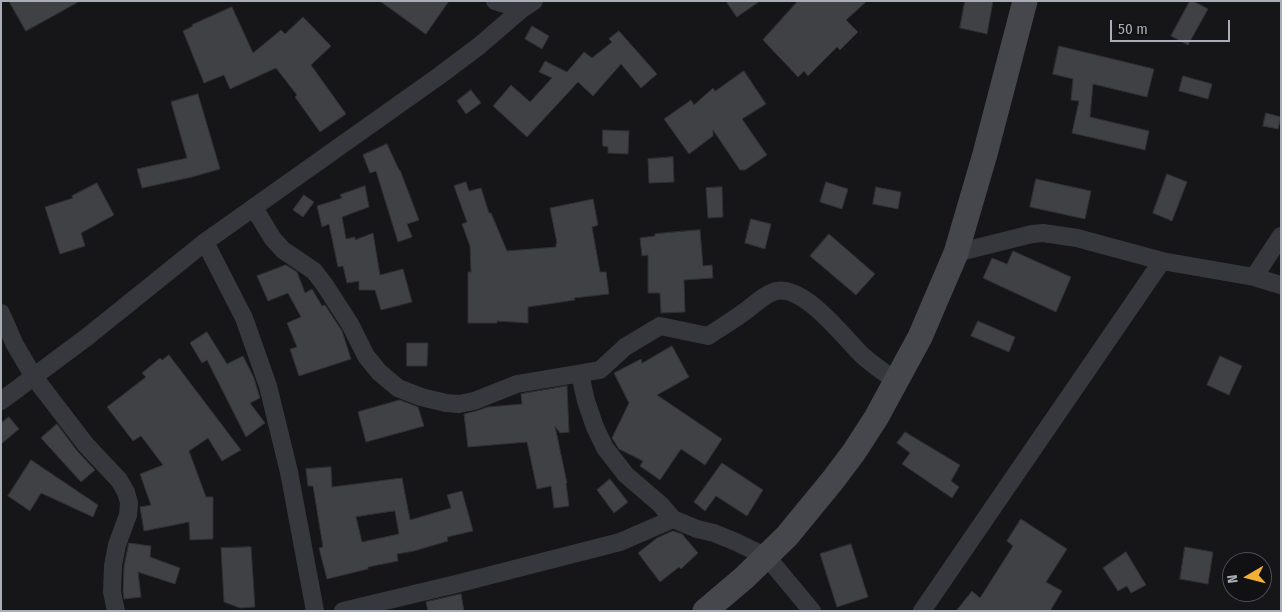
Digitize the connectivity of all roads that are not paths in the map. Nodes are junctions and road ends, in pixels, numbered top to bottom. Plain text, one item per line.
1 (495, 1) edge
2 (1025, 1) edge
3 (528, 5) edge
4 (254, 208) junction
5 (1281, 236) edge
6 (205, 242) junction
7 (956, 252) junction
8 (1162, 261) junction
9 (1254, 277) junction
10 (1281, 285) edge
11 (1, 313) edge
12 (580, 374) junction
13 (34, 376) junction
14 (896, 381) junction
15 (1, 401) edge
16 (673, 519) junction
17 (767, 557) junction
18 (116, 611) edge
19 (315, 611) edge
20 (343, 611) edge
21 (705, 611) edge
22 (812, 611) edge
23 (922, 611) edge

1 - 3 street
2 - 7 street
3 - 4 street
4 - 6 street
4 - 12 street
5 - 9 street
6 - 13 street
6 - 19 street
7 - 8 street
7 - 14 street
8 - 9 street
8 - 23 street
9 - 10 street
11 - 13 street
12 - 14 street
12 - 16 street
13 - 15 street
13 - 18 street
14 - 17 street
16 - 17 street
16 - 20 street
17 - 21 street
17 - 22 street

